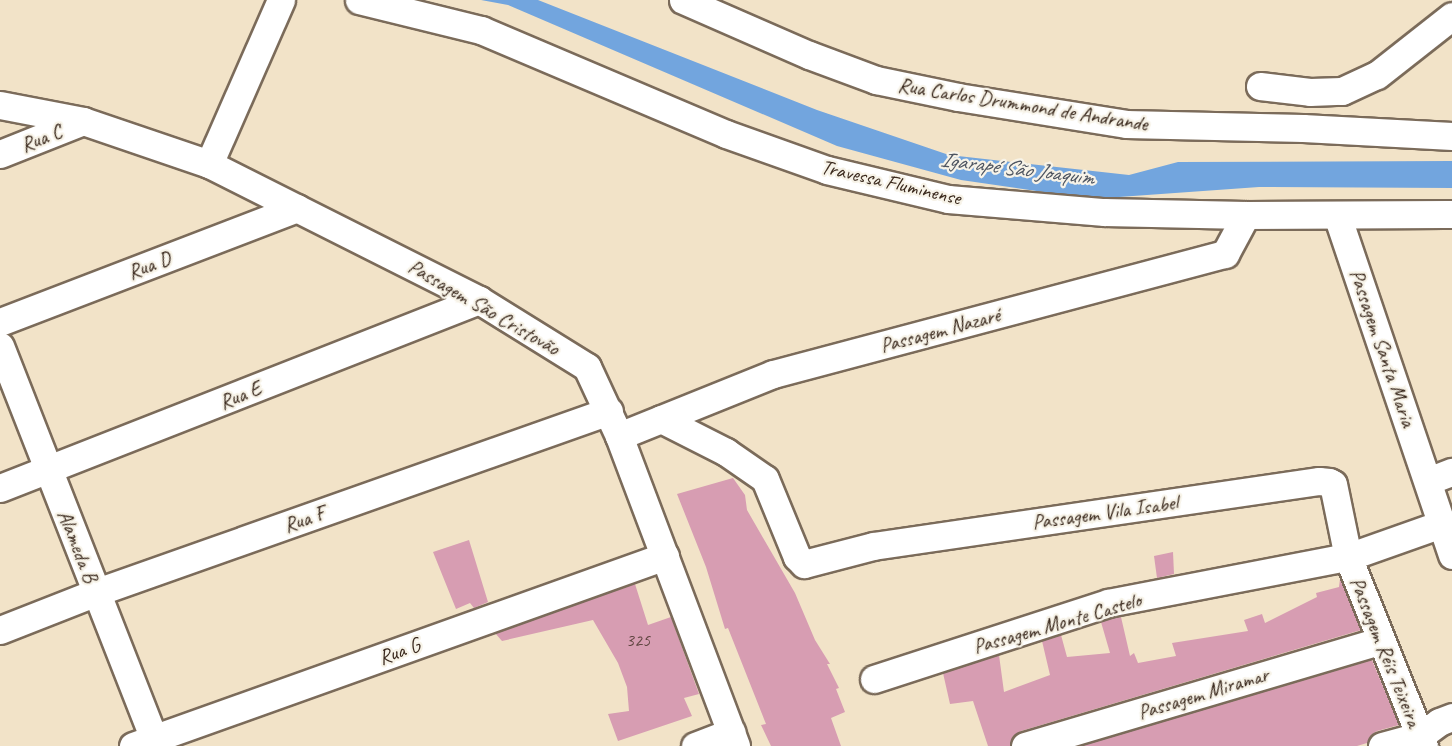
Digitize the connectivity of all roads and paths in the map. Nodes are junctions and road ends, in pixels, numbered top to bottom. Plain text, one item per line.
1 (281, 0) edge
2 (359, 0) edge
3 (683, 0) edge
4 (1452, 16) edge
5 (1260, 86) dead end
6 (0, 105) edge
7 (83, 122) junction
8 (1452, 136) edge
9 (0, 154) edge
10 (209, 164) junction
11 (297, 207) junction
12 (1452, 214) edge
13 (1246, 215) junction
14 (1337, 215) junction
15 (479, 300) junction
16 (0, 322) edge
17 (0, 346) edge
18 (707, 383) dead end
19 (662, 419) junction
20 (614, 424) junction
21 (47, 471) junction
22 (1440, 477) edge
23 (0, 488) edge
24 (1441, 524) junction
25 (1452, 555) edge
26 (665, 556) junction
27 (1348, 557) junction
28 (97, 592) junction
29 (0, 630) edge
30 (1380, 640) junction
31 (874, 679) dead end
32 (1452, 717) edge
33 (733, 739) edge
34 (1422, 741) edge
35 (148, 743) edge
36 (695, 746) edge
37 (1025, 746) edge
38 (1382, 746) edge

1 - 10 street
2 - 13 street, Travessa Fluminense
3 - 8 street, Rua Carlos Drummond de Andrande
4 - 5 street
6 - 7 street, Passagem São Cristovão
7 - 9 street, Rua C
7 - 10 street, Passagem São Cristovão
10 - 11 street, Passagem São Cristovão
11 - 15 street, Passagem São Cristovão
11 - 16 street, Rua D
12 - 14 street, Travessa Fluminense
13 - 14 street, Travessa Fluminense
13 - 19 street, Passagem Nazaré
14 - 22 street, Passagem Santa Maria
15 - 20 street, Passagem São Cristovão
15 - 21 street, Rua E
17 - 21 street, Alameda B
18 - 20 street
19 - 20 street, Passagem Nazaré
19 - 27 street, Passagem Vila Isabel
20 - 26 street, Passagem São Cristovão
20 - 28 street, Rua F
21 - 23 street, Rua E
21 - 28 street, Alameda B
22 - 24 street, Passagem Santa Maria
24 - 25 street, Passagem Santa Maria
24 - 27 street, Passagem Monte Castelo
26 - 33 street, Passagem São Cristovão
26 - 35 street, Rua G
27 - 30 street, Passagem Réis Teixeira
27 - 31 street, Passagem Monte Castelo
28 - 29 street, Rua F
28 - 35 street, Alameda B
30 - 34 street, Passagem Réis Teixeira
30 - 37 street, Passagem Miramar
32 - 34 street
33 - 36 street
34 - 38 street

